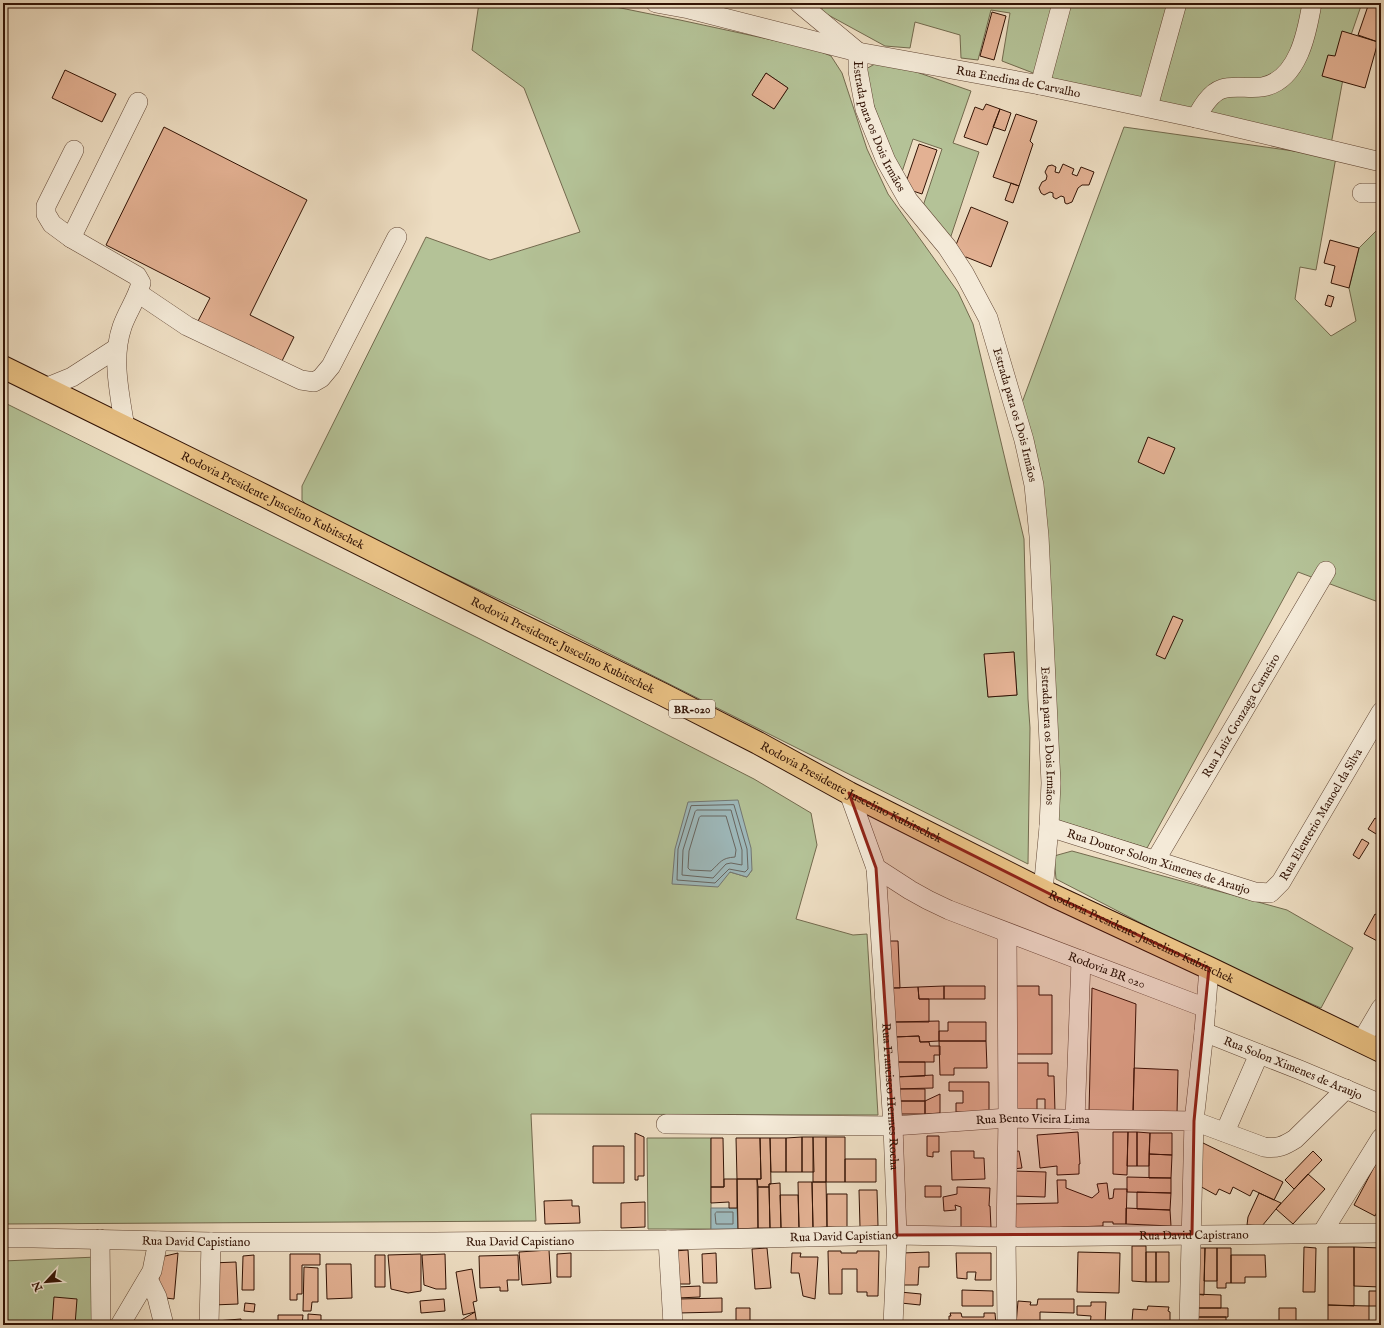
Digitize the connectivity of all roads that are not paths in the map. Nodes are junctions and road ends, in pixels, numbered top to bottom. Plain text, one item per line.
1 (656, 3) edge
2 (799, 3) edge
3 (1062, 3) edge
4 (1177, 3) edge
5 (1312, 3) edge
6 (815, 9) edge
7 (858, 52) junction
8 (1040, 85) junction
9 (138, 102) dead end
10 (1148, 107) junction
11 (1196, 118) junction
12 (74, 150) dead end
13 (1381, 162) edge
14 (1362, 193) dead end
15 (1381, 193) edge
16 (397, 237) dead end
17 (71, 238) junction
18 (138, 293) junction
19 (117, 348) junction
20 (3, 367) edge
21 (45, 388) junction
22 (125, 428) junction
23 (1326, 571) dead end
24 (1381, 712) edge
25 (849, 793) junction
26 (1049, 827) junction
27 (1156, 861) junction
28 (876, 868) junction
29 (1043, 890) junction
30 (1270, 893) joint
31 (1007, 933) junction
32 (1081, 960) junction
33 (1209, 968) junction
34 (1206, 1008) junction
35 (1381, 1008) edge
36 (1204, 1032) junction
37 (1361, 1042) junction
38 (1381, 1051) edge
39 (1259, 1054) junction
40 (1346, 1089) junction
41 (1381, 1104) edge
42 (1008, 1118) junction
43 (1075, 1120) junction
44 (1194, 1120) junction
45 (666, 1124) dead end
46 (893, 1126) junction
47 (1225, 1132) junction
48 (1381, 1138) edge
49 (1322, 1233) junction
50 (1381, 1233) edge
51 (1192, 1234) junction
52 (897, 1235) junction
53 (1006, 1237) junction
54 (3, 1238) edge
55 (100, 1240) junction
56 (668, 1240) junction
57 (158, 1241) junction
58 (210, 1242) junction
59 (148, 1279) junction
60 (101, 1325) edge
61 (120, 1325) edge
62 (164, 1325) edge
63 (209, 1325) edge
64 (673, 1325) edge
65 (893, 1325) edge
66 (1008, 1325) edge
67 (1189, 1325) edge

1 - 7 street, Rua Enedina de Carvalho
2 - 6 street, Estrada para os Dois Irmãos
3 - 8 street
4 - 10 street
5 - 11 street
6 - 7 street, Estrada para os Dois Irmãos
7 - 8 street, Rua Enedina de Carvalho
7 - 26 street, Estrada para os Dois Irmãos
8 - 10 street, Rua Enedina de Carvalho
9 - 17 street
10 - 11 street, Rua Enedina de Carvalho
11 - 13 street, Rua Enedina de Carvalho
12 - 17 street
14 - 15 street
16 - 18 street
17 - 18 street
18 - 19 street
19 - 21 street
19 - 22 street
20 - 21 highway, Rodovia Presidente Juscelino Kubitschek / BR-020
21 - 22 highway, Rodovia Presidente Juscelino Kubitschek / BR-020
22 - 25 highway, Rodovia Presidente Juscelino Kubitschek / BR-020
23 - 27 street, Rua Luiz Gonzaga Carneiro
24 - 30 street, Rua Eleuterio Manoel da Silva
25 - 28 street, Rua Francisco Hermes Rocha
25 - 29 highway, Rodovia Presidente Juscelino Kubitschek / BR-020
26 - 27 street, Rua Doutor Solom Ximenes de Araujo
26 - 29 street, Estrada para os Dois Irmãos
27 - 30 street, Rua Doutor Solom Ximenes de Araujo
28 - 31 street, Rodovia BR 020
28 - 46 street, Rua Francisco Hermes Rocha
29 - 33 highway, Rodovia Presidente Juscelino Kubitschek / BR-020
31 - 32 street, Rodovia BR 020
31 - 42 street
32 - 34 street, Rodovia BR 020
32 - 43 street
33 - 34 street
33 - 37 highway, Rodovia Presidente Juscelino Kubitschek / BR-020
34 - 36 street
35 - 37 street
36 - 39 street, Rua Solon Ximenes de Araujo
36 - 44 street
37 - 38 highway, Rodovia Presidente Juscelino Kubitschek / BR-020
39 - 40 street, Rua Solon Ximenes de Araujo
39 - 47 street
40 - 41 street, Rua Solon Ximenes de Araujo
40 - 47 street
42 - 43 street, Rua Bento Vieira Lima
42 - 46 street, Rua Bento Vieira Lima
42 - 53 street
43 - 44 street, Rua Bento Vieira Lima
44 - 47 street
44 - 51 street
45 - 46 street, Rua Bento Vieira Lima
46 - 52 street, Rua Francisco Hermes Rocha
48 - 49 street
49 - 50 street, Rua David Capistrano
49 - 51 street, Rua David Capistrano
51 - 53 street, Rua David Capistrano
51 - 67 street
52 - 53 street, Rua David Capistiano
52 - 56 street, Rua David Capistiano
52 - 65 street, Rua Francisco Hermes Rocha
53 - 66 street
54 - 55 street, Rua David Capistiano
55 - 57 street, Rua David Capistiano
55 - 60 street
56 - 58 street, Rua David Capistiano
56 - 64 street
57 - 58 street, Rua David Capistiano
57 - 59 street
58 - 63 street
59 - 61 street
59 - 62 street

